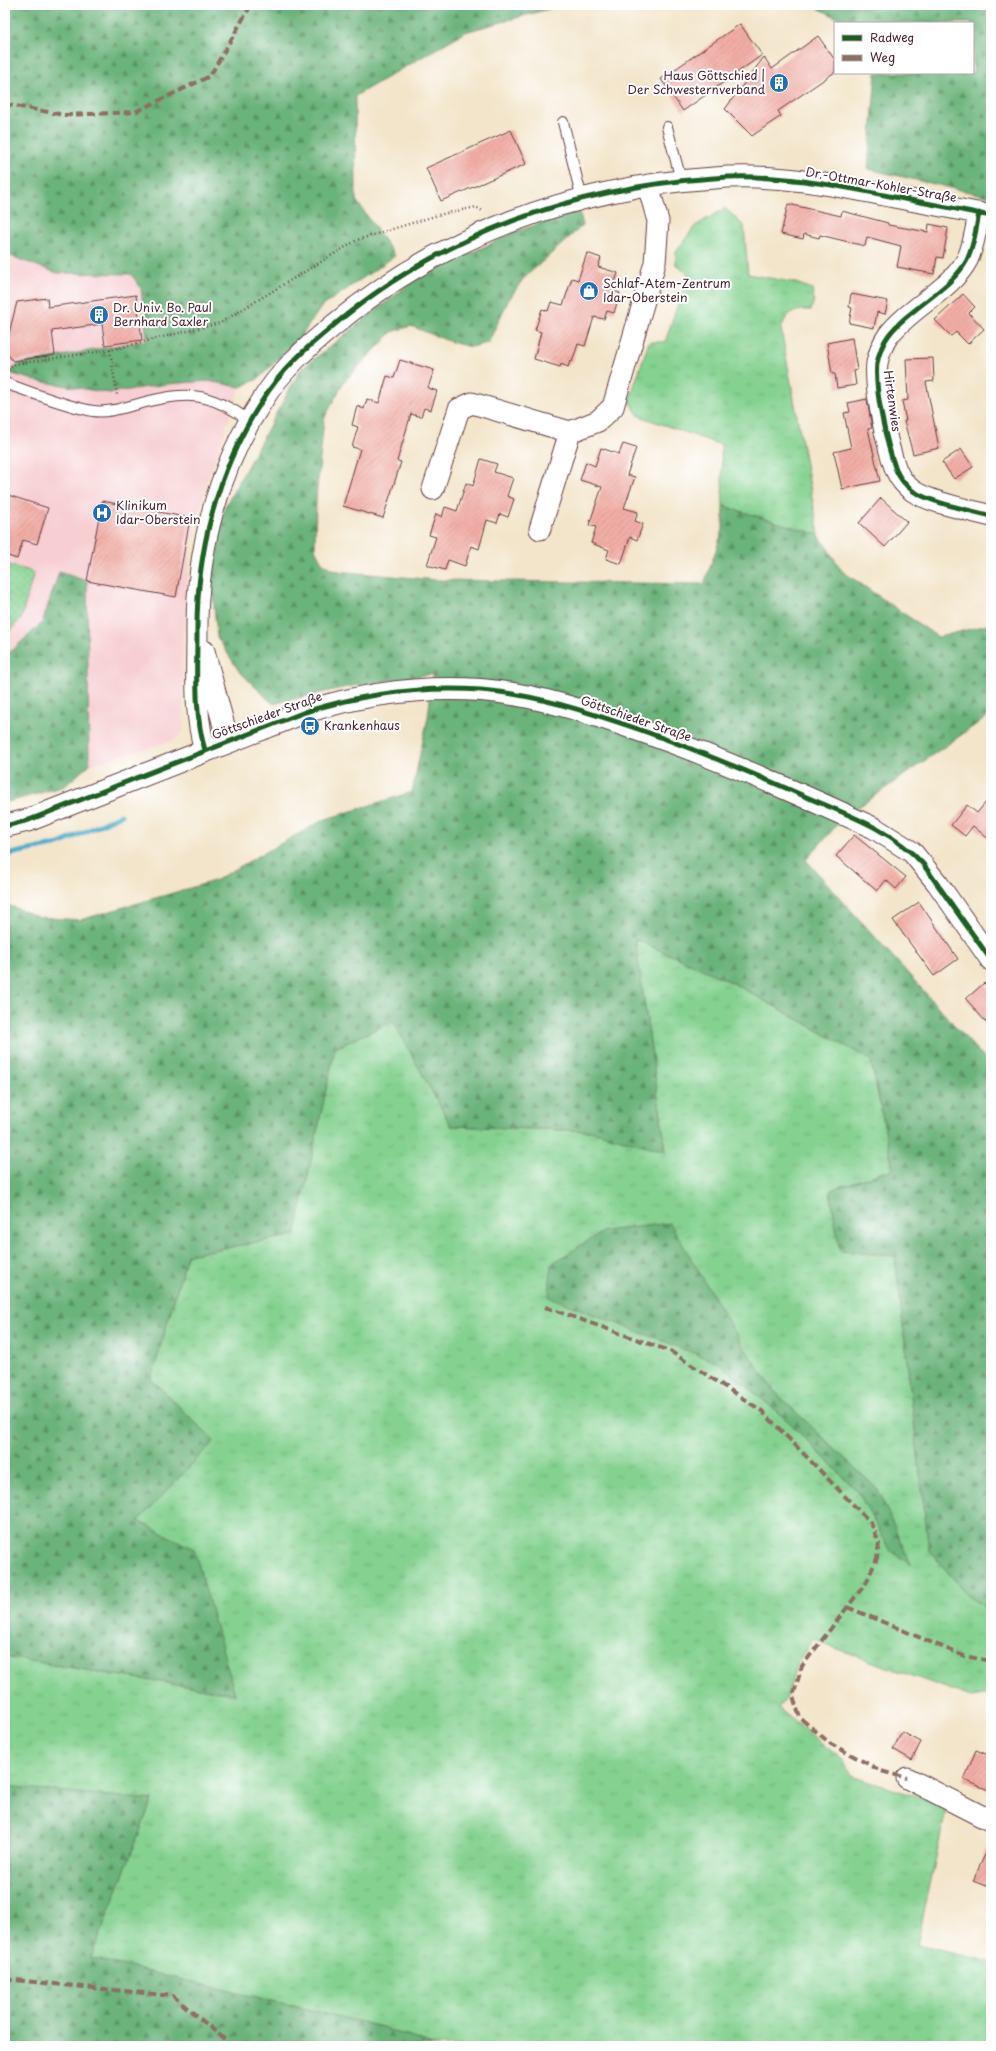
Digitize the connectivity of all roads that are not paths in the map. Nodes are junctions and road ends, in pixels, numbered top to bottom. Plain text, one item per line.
1 (563, 122) dead end
2 (667, 127) dead end
3 (680, 180) junction
4 (648, 185) junction
5 (582, 199) junction
6 (985, 215) edge
7 (5, 383) edge
8 (250, 421) junction
9 (570, 432) junction
10 (433, 489) dead end
11 (991, 516) edge
12 (540, 528) dead end
13 (196, 623) junction
14 (228, 741) junction
15 (205, 750) junction
16 (843, 814) joint
17 (5, 826) edge
18 (991, 960) edge
19 (907, 1778) dead end
20 (991, 1821) edge

1 - 5 lane
2 - 3 lane
3 - 4 street, Dr.-Ottmar-Kohler-Straße
3 - 6 street, Dr.-Ottmar-Kohler-Straße
4 - 5 street, Dr.-Ottmar-Kohler-Straße
4 - 9 street
5 - 8 street, Dr.-Ottmar-Kohler-Straße
6 - 11 street, Hirtenwies
7 - 8 lane
8 - 13 street, Dr.-Ottmar-Kohler-Straße
9 - 10 street
9 - 12 street
13 - 14 street, Dr.-Ottmar-Kohler-Straße
13 - 15 street, Dr.-Ottmar-Kohler-Straße
14 - 15 street, Göttschieder Straße
14 - 16 street, Göttschieder Straße
15 - 17 street, Göttschieder Straße
16 - 18 street, Göttschieder Straße
19 - 20 street

